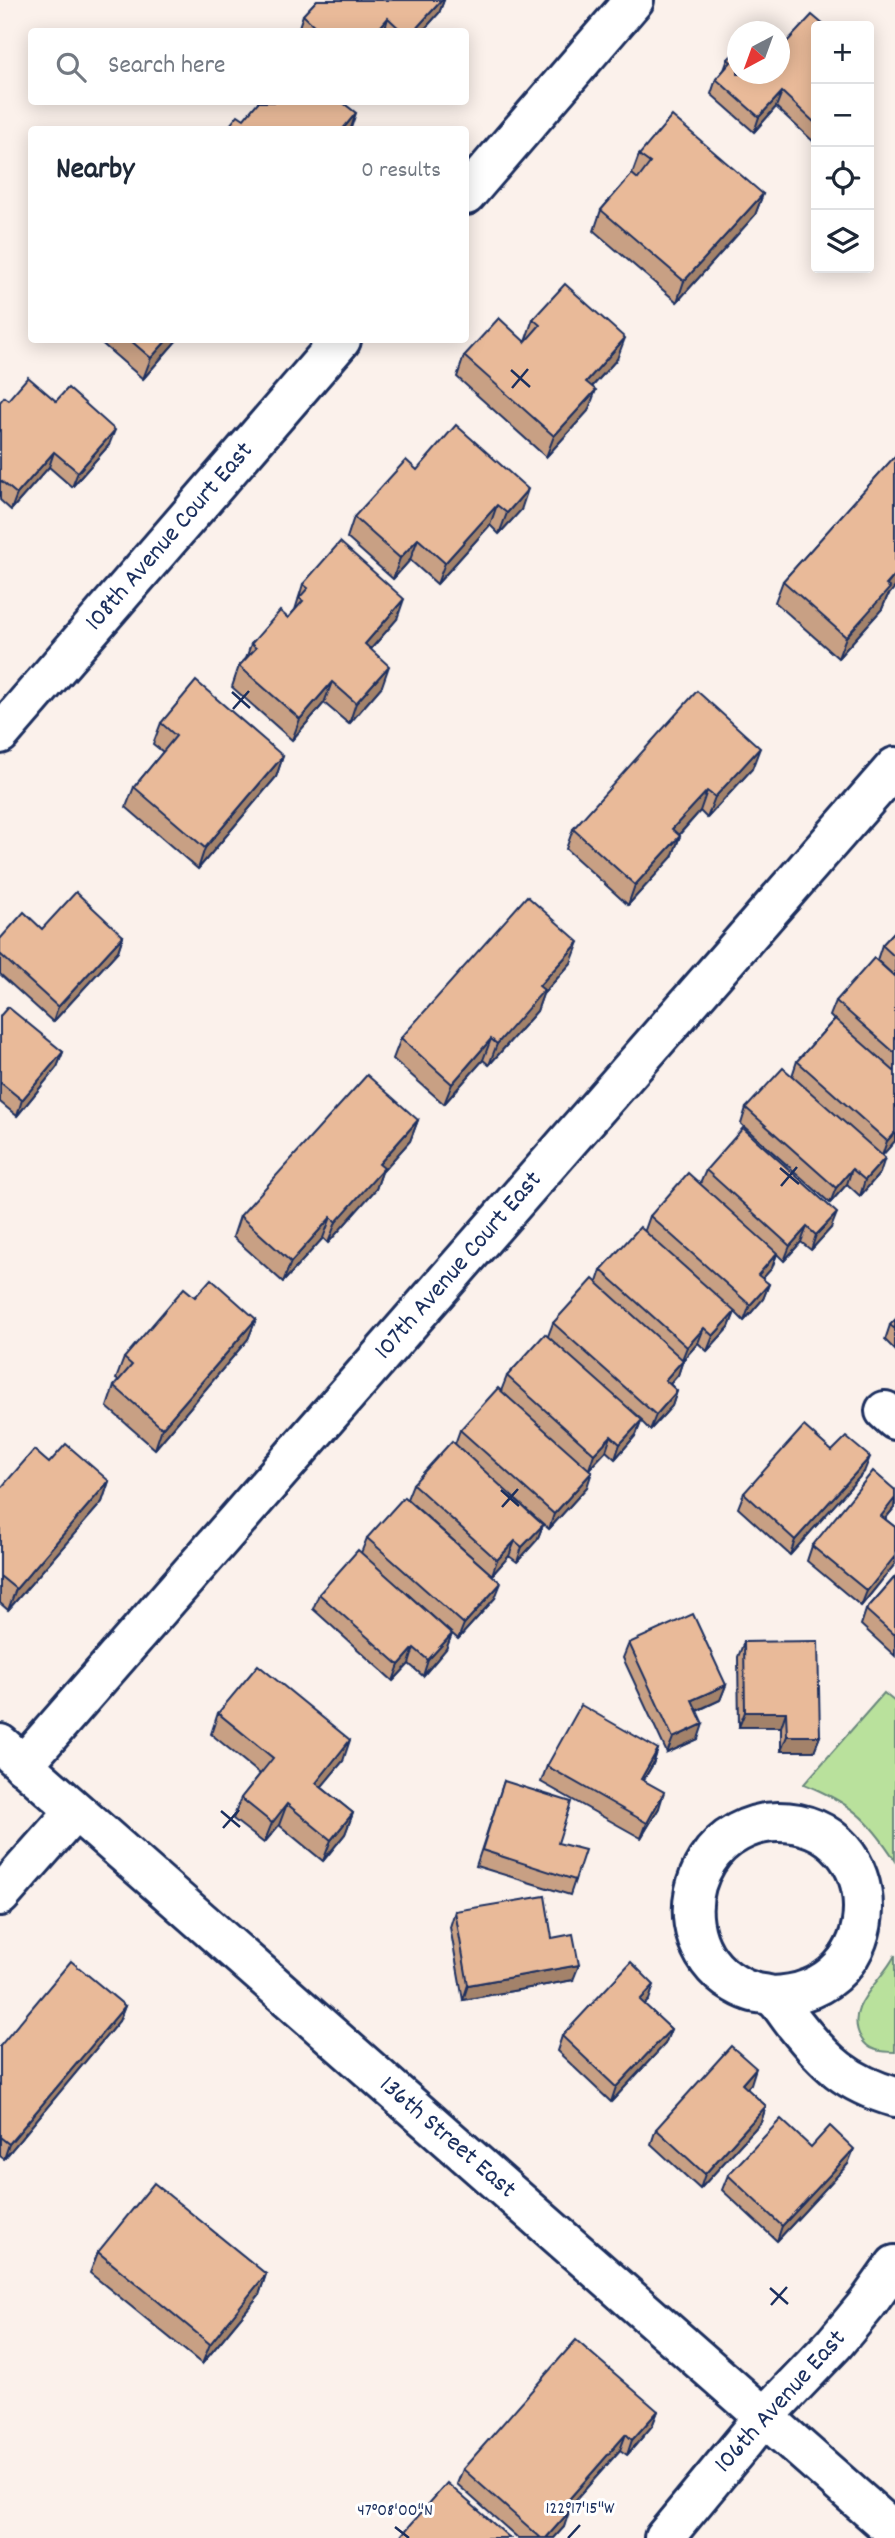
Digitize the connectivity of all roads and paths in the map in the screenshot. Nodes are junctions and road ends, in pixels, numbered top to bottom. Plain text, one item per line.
1 (634, 0) edge
2 (469, 192) edge
3 (338, 343) edge
4 (0, 734) edge
5 (895, 767) edge
6 (11, 1754) edge
7 (75, 1811) junction
8 (0, 1896) edge
9 (771, 1996) junction
10 (895, 2097) edge
11 (895, 2265) edge
12 (764, 2417) junction
13 (895, 2532) edge
14 (664, 2538) edge

1 - 2 street
3 - 4 street, 108th Avenue Court East
5 - 6 street, 107th Avenue Court East
6 - 7 street, 136th Street East
7 - 8 street
7 - 12 street, 136th Street East
9 - 9 street
9 - 10 street
11 - 12 street, 106th Avenue East
12 - 13 street, 136th Street East
12 - 14 street, 106th Avenue East

